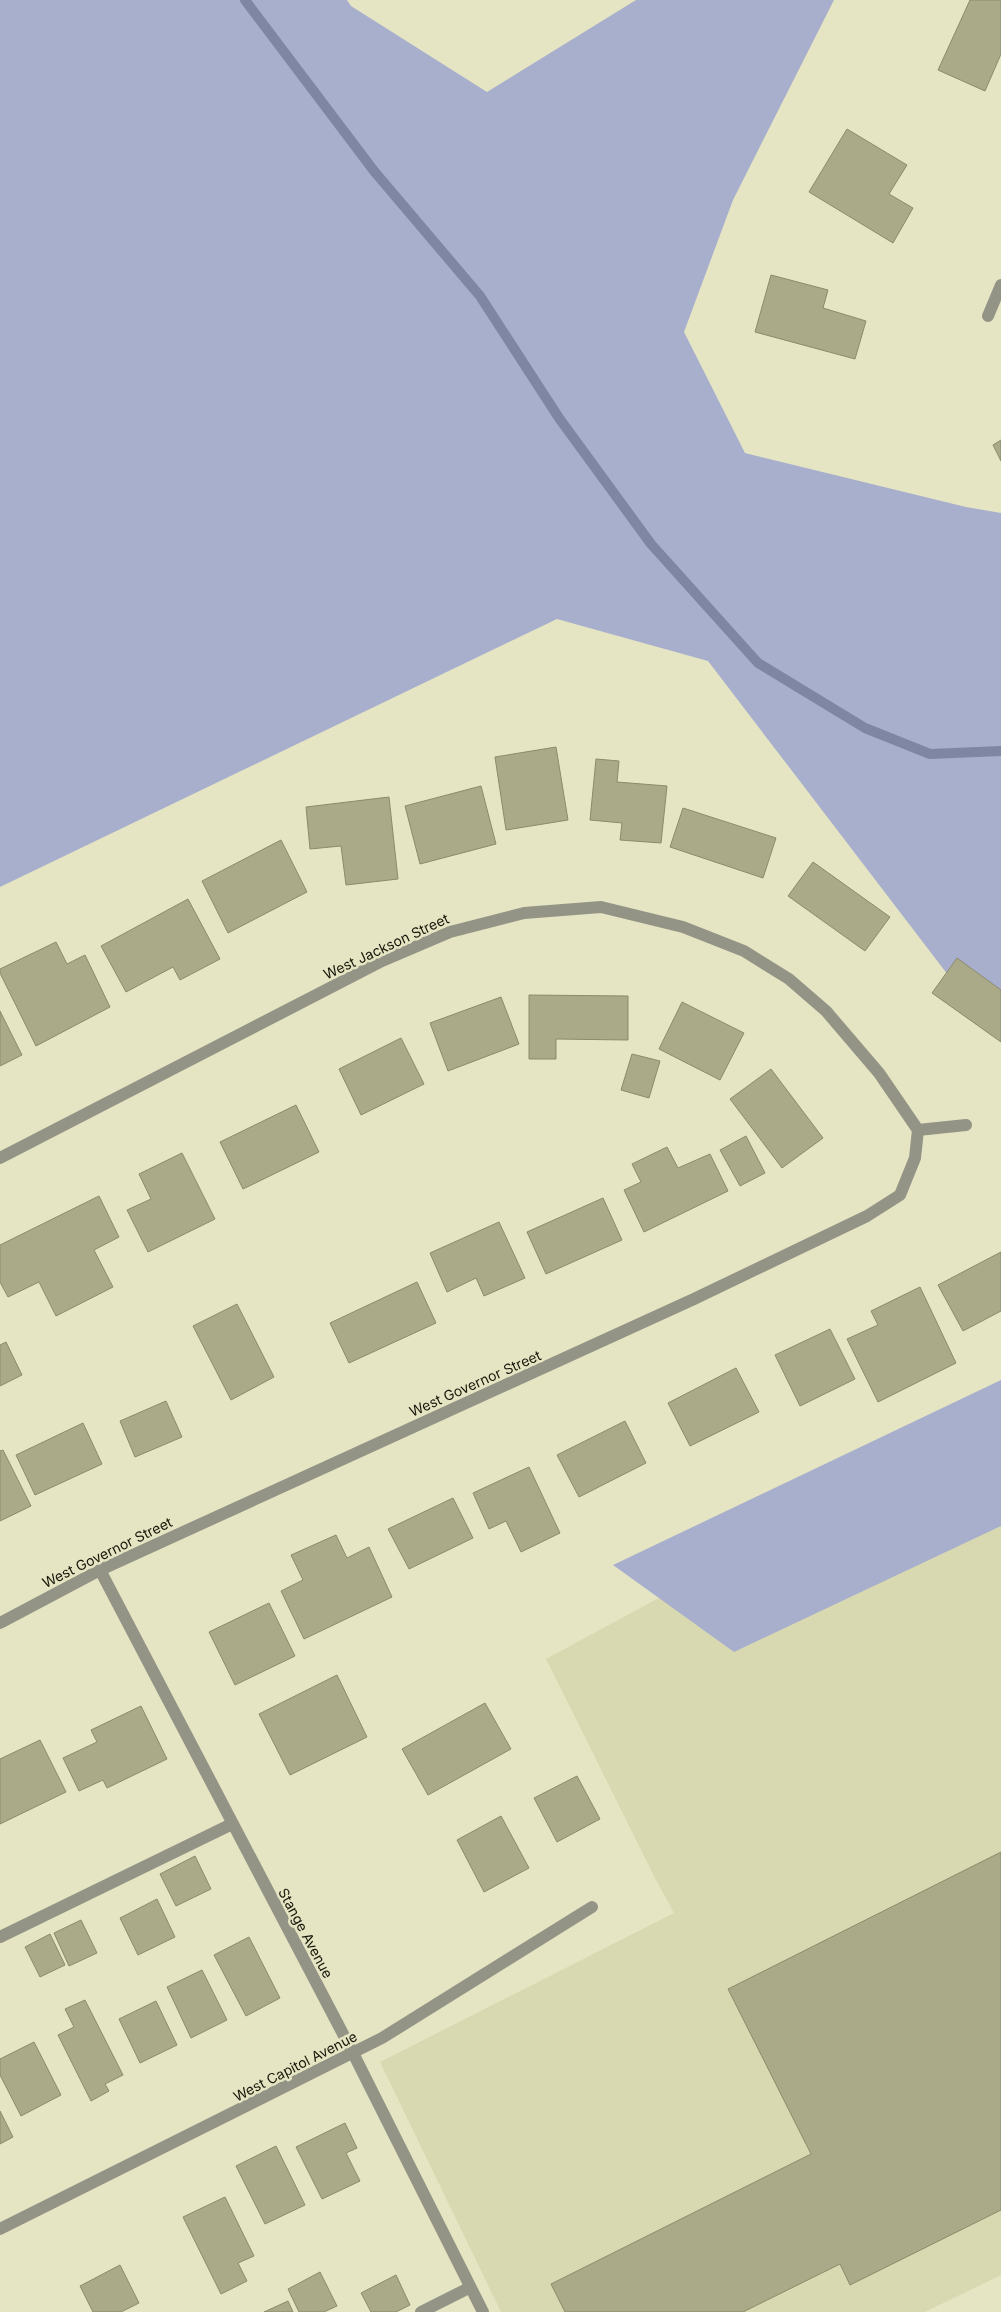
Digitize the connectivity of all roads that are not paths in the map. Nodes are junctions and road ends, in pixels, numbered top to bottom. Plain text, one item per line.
1 (1001, 285) edge
2 (988, 316) dead end
3 (966, 1125) dead end
4 (918, 1130) junction
5 (0, 1158) edge
6 (100, 1570) junction
7 (0, 1623) edge
8 (232, 1824) junction
9 (592, 1907) dead end
10 (0, 1937) edge
11 (353, 2053) junction
12 (0, 2229) edge
13 (469, 2288) junction
14 (421, 2312) edge
15 (483, 2312) edge

1 - 2 street
3 - 4 street
4 - 5 street, West Jackson Street
4 - 6 street, West Governor Street
6 - 7 street, West Governor Street
6 - 8 street, Stange Avenue
8 - 10 street
8 - 11 street, Stange Avenue
9 - 11 street, West Capitol Avenue
11 - 12 street, West Capitol Avenue
11 - 13 street, Stange Avenue
13 - 14 street
13 - 15 street, Stange Avenue

